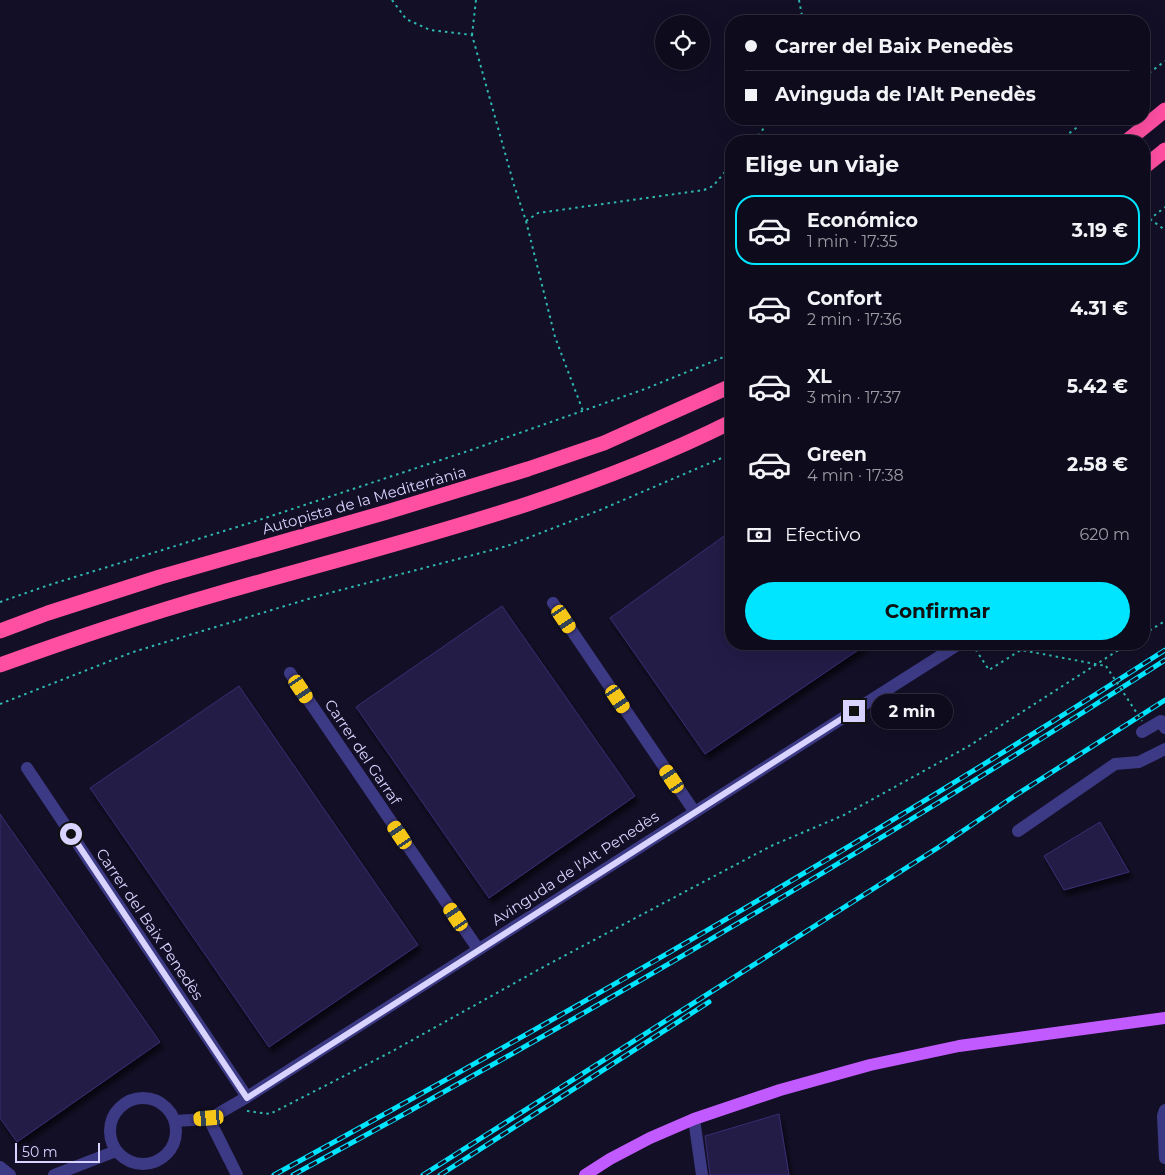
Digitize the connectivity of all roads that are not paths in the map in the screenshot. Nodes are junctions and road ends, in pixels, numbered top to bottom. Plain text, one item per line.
1 (1165, 110) edge
2 (1150, 122) edge
3 (1147, 125) edge
4 (1134, 135) edge
5 (1165, 150) edge
6 (1150, 162) edge
7 (725, 389) edge
8 (725, 425) edge
9 (553, 602) dead end
10 (0, 631) edge
11 (949, 650) edge
12 (0, 666) edge
13 (290, 673) dead end
14 (1142, 726) road end
15 (1165, 728) edge
16 (1165, 749) edge
17 (27, 768) dead end
18 (694, 811) junction
19 (1018, 831) dead end
20 (478, 949) junction
21 (1165, 1018) edge
22 (247, 1098) junction
23 (1165, 1110) edge
24 (209, 1118) junction
25 (694, 1119) junction
26 (175, 1121) junction
27 (116, 1151) junction
28 (1165, 1158) edge
29 (0, 1167) edge
30 (10, 1175) edge
31 (54, 1175) edge
32 (238, 1175) edge
33 (585, 1175) edge
34 (702, 1175) edge

1 - 2 highway
3 - 4 highway
5 - 6 highway
7 - 10 highway, Autopista de la Mediterrània
8 - 12 highway
9 - 18 street
11 - 18 street, Avinguda de l'Alt Penedès
13 - 20 street, Carrer del Garraf
14 - 15 street
16 - 19 street
17 - 22 street, Carrer del Baix Penedès
18 - 20 street, Avinguda de l'Alt Penedès
20 - 22 street, Avinguda de l'Alt Penedès
21 - 25 main road
22 - 24 street, Avinguda de l'Alt Penedès
23 - 28 street
24 - 26 street
24 - 32 street
25 - 33 main road
25 - 34 street
26 - 27 street
26 - 27 street
27 - 31 street
29 - 30 street

